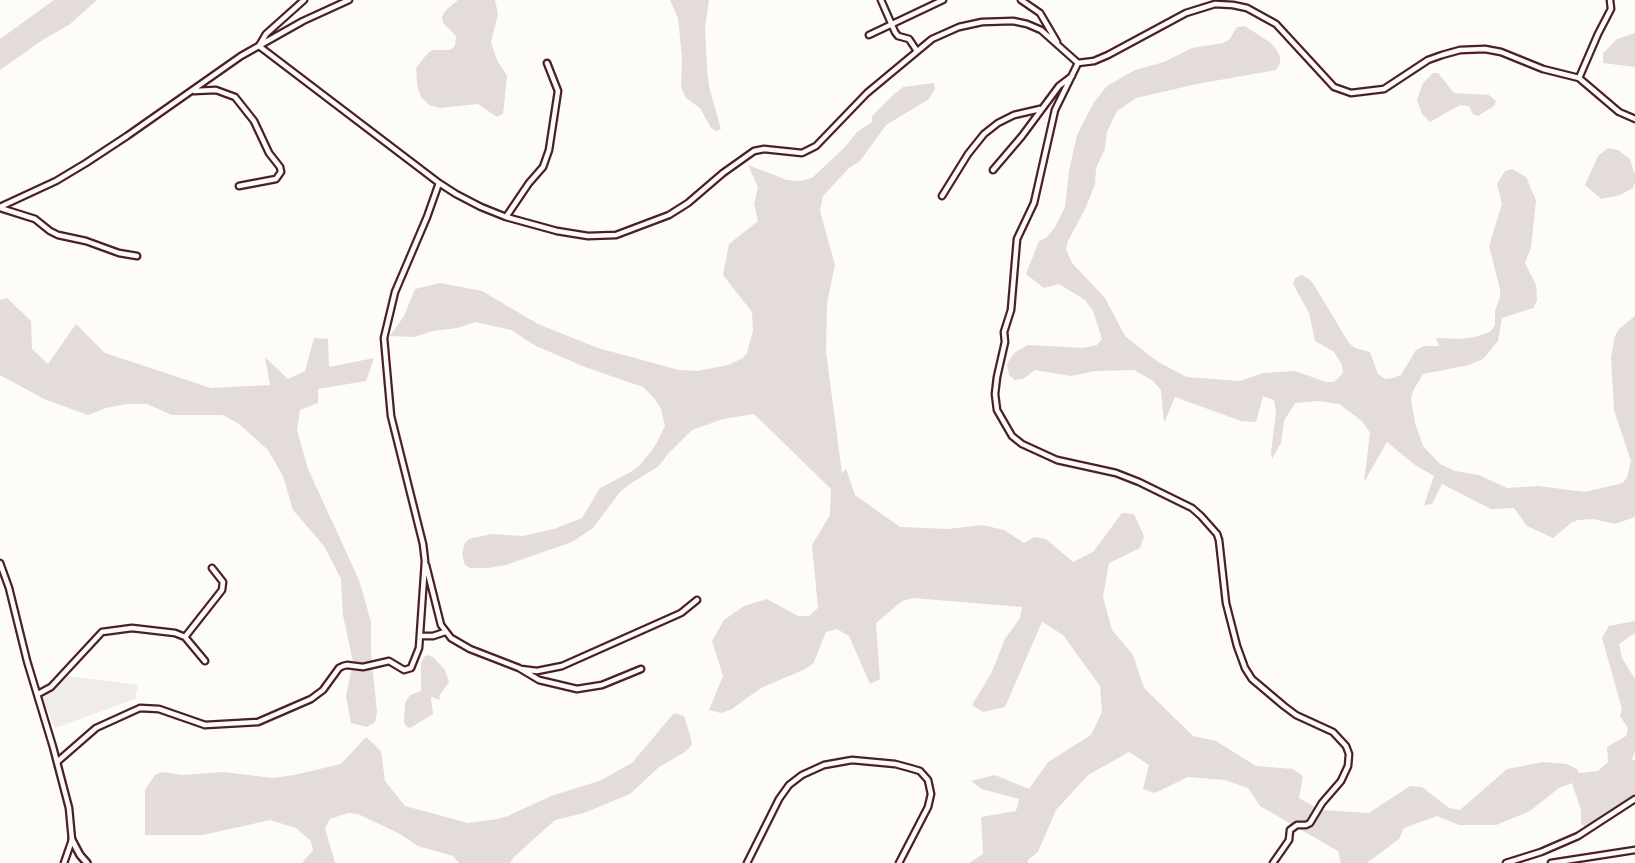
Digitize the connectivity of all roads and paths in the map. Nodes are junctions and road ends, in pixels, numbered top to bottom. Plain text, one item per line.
1 (304, 0) edge
2 (349, 0) edge
3 (881, 0) edge
4 (943, 0) edge
5 (1022, 0) edge
6 (1199, 0) edge
7 (1610, 0) edge
8 (1204, 6) junction
9 (891, 24) junction
10 (868, 35) dead end
11 (1058, 44) junction
12 (259, 46) junction
13 (917, 51) junction
14 (547, 63) dead end
15 (1078, 63) junction
16 (1072, 76) junction
17 (1580, 78) junction
18 (191, 91) junction
19 (1041, 109) junction
20 (1635, 119) edge
21 (993, 170) dead end
22 (439, 183) junction
23 (238, 186) dead end
24 (942, 196) dead end
25 (0, 207) edge
26 (506, 216) junction
27 (137, 256) dead end
28 (424, 561) junction
29 (0, 562) edge
30 (213, 568) dead end
31 (697, 600) dead end
32 (445, 632) junction
33 (421, 636) junction
34 (185, 637) junction
35 (205, 661) dead end
36 (519, 668) junction
37 (641, 669) dead end
38 (38, 694) junction
39 (57, 762) junction
40 (1635, 799) edge
41 (72, 840) junction
42 (1635, 850) edge
43 (64, 863) edge
44 (87, 863) edge
45 (747, 863) edge
46 (899, 863) edge
47 (1273, 863) edge
48 (1506, 863) edge
49 (1551, 863) edge

1 - 12 street
2 - 12 street
3 - 9 street
4 - 9 street
5 - 11 street
6 - 8 street
7 - 17 street
8 - 15 street
8 - 17 street
9 - 10 street
9 - 13 street
11 - 13 street
11 - 15 street
12 - 18 street
12 - 22 street
13 - 26 street
14 - 26 street
15 - 16 street
16 - 19 street
16 - 47 street
17 - 20 street
18 - 23 street
18 - 25 street
19 - 21 street
19 - 24 street
22 - 26 street
22 - 28 street
25 - 27 street
28 - 32 street
28 - 33 street
29 - 38 street
30 - 34 street
31 - 36 street
32 - 33 street
32 - 36 street
33 - 39 street
34 - 35 street
34 - 38 street
36 - 37 street
38 - 39 street
39 - 41 street
40 - 48 street
41 - 43 street
41 - 44 street
42 - 49 street
45 - 46 street

